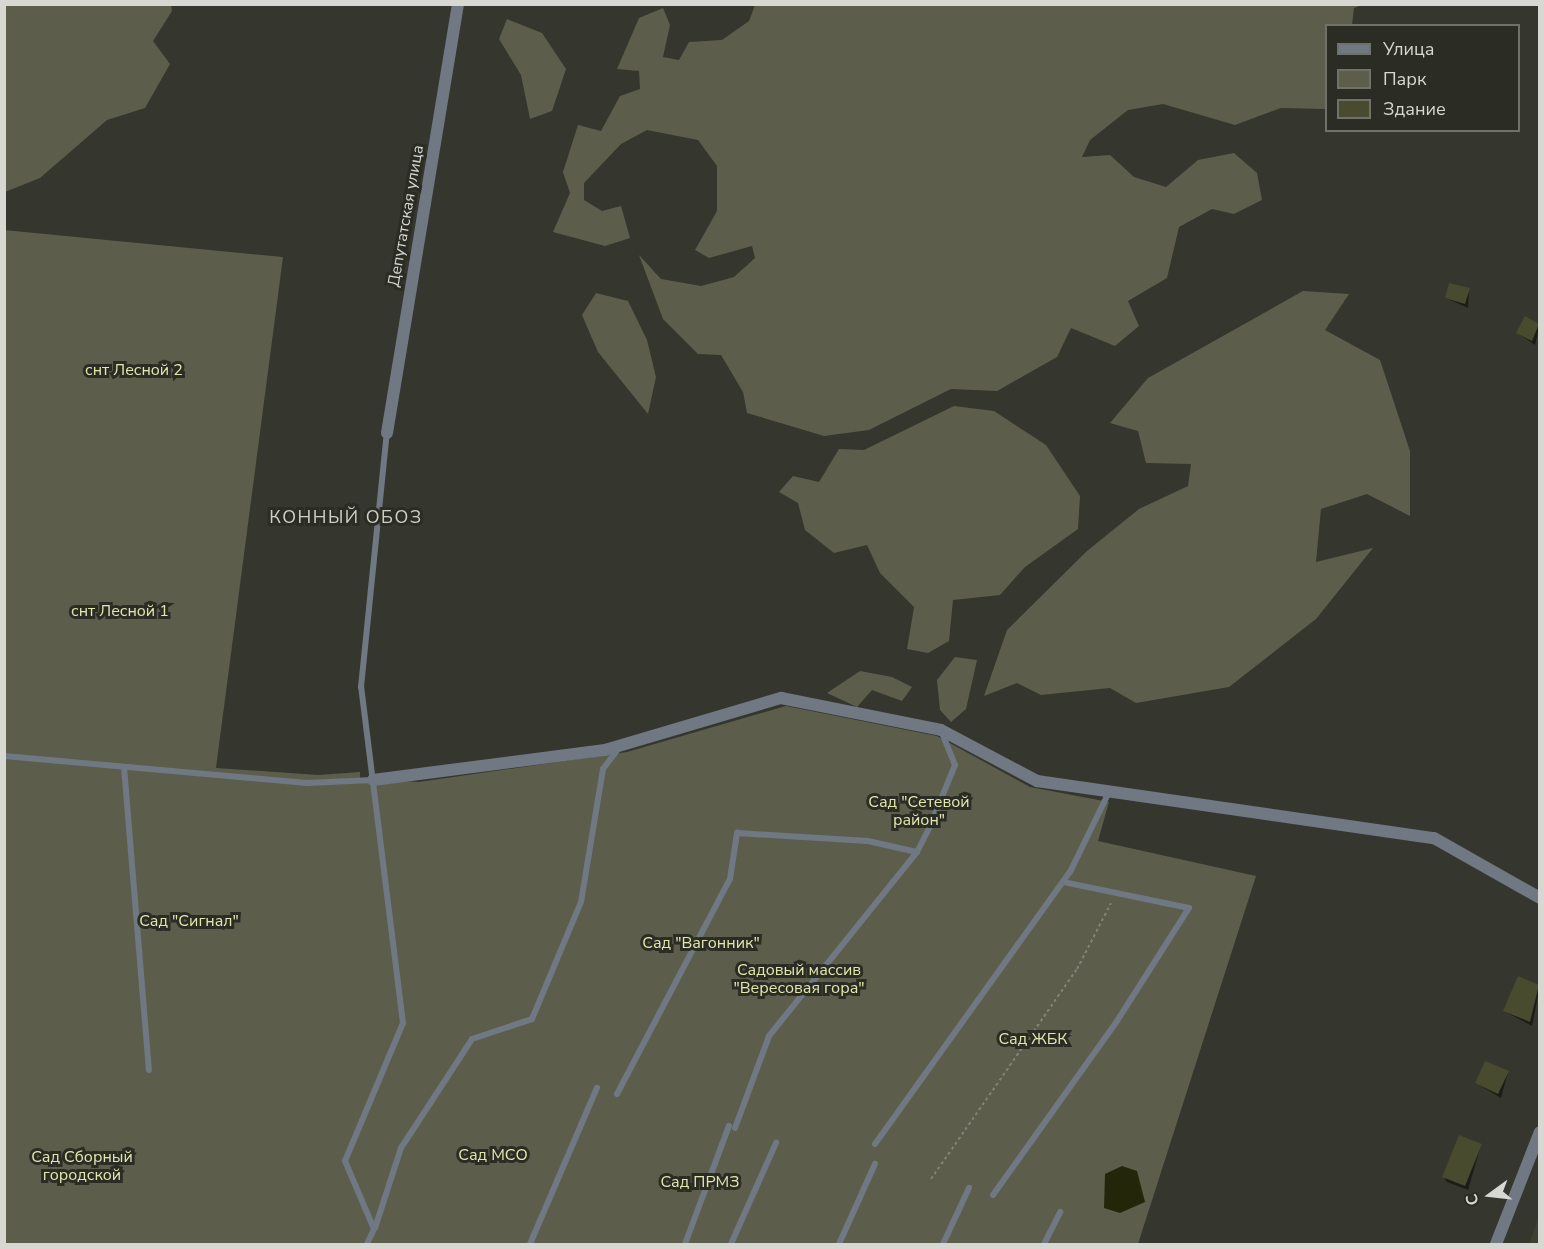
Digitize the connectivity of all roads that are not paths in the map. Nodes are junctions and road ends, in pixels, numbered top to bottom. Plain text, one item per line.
1 (458, 4) edge
2 (387, 433) joint
3 (941, 730) junction
4 (621, 745) junction
5 (4, 756) edge
6 (124, 767) junction
7 (373, 780) junction
8 (1109, 791) junction
9 (917, 852) junction
10 (1063, 882) junction
11 (1539, 898) edge
12 (149, 1070) dead end
13 (597, 1088) dead end
14 (617, 1094) dead end
15 (1539, 1132) edge
16 (776, 1143) dead end
17 (875, 1144) dead end
18 (875, 1164) dead end
19 (969, 1188) dead end
20 (993, 1195) dead end
21 (1060, 1212) dead end
22 (374, 1228) junction
23 (367, 1245) edge
24 (530, 1245) edge
25 (685, 1245) edge
26 (731, 1245) edge
27 (839, 1245) edge
28 (943, 1245) edge
29 (1044, 1245) edge
30 (1496, 1245) edge

1 - 2 street, Депутатская улица
2 - 7 lane
3 - 4 street
3 - 8 street
3 - 9 lane
4 - 7 street
4 - 22 lane
5 - 6 lane
6 - 7 lane
6 - 12 lane
7 - 22 lane
8 - 10 lane
8 - 11 street
9 - 14 lane
9 - 25 lane
10 - 17 lane
10 - 20 lane
13 - 24 lane
15 - 30 street
16 - 26 lane
18 - 27 lane
19 - 28 lane
21 - 29 lane
22 - 23 lane

